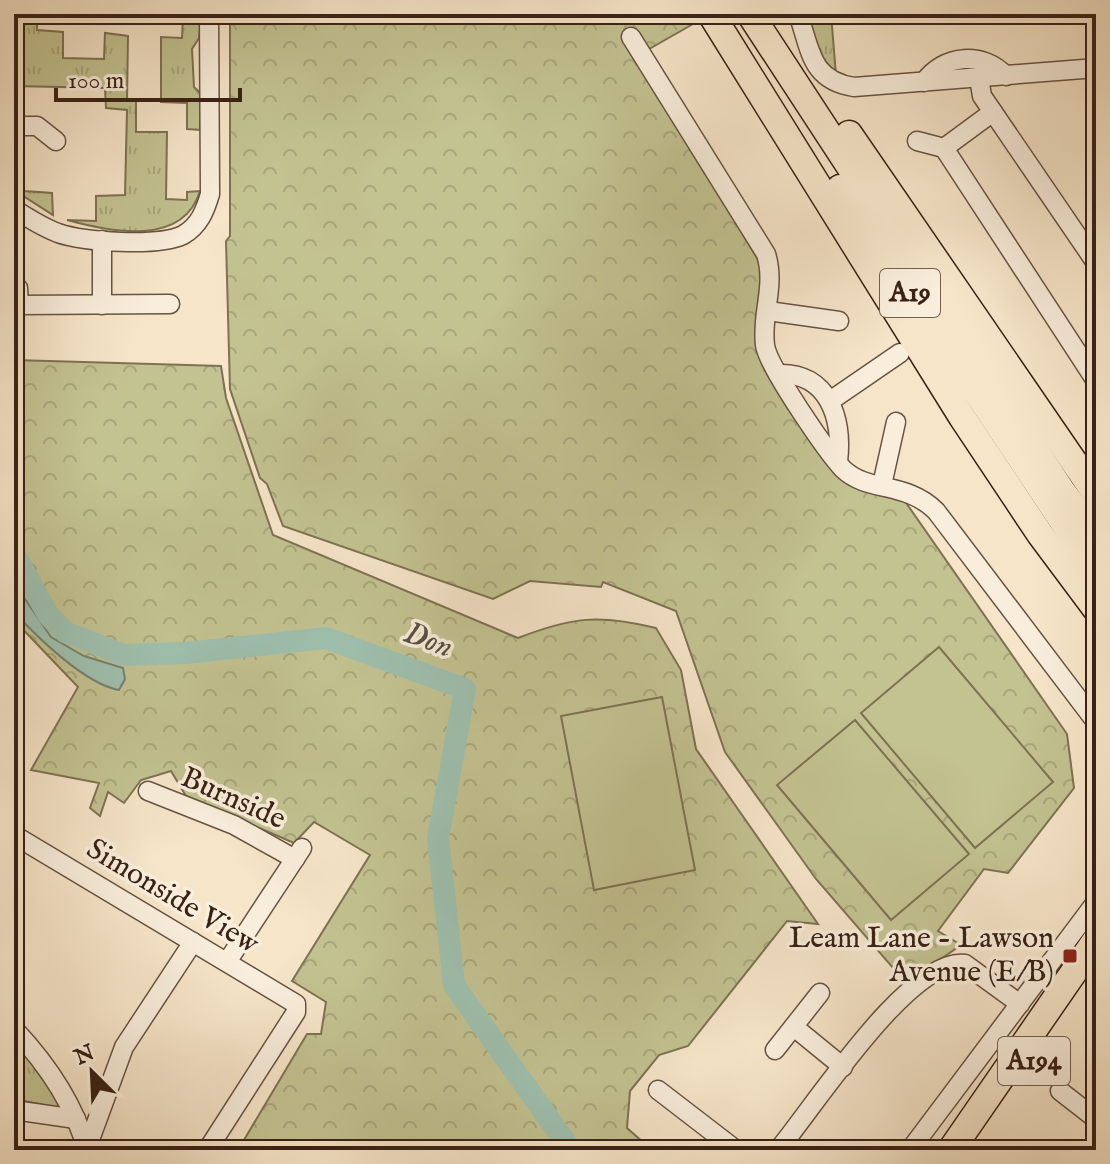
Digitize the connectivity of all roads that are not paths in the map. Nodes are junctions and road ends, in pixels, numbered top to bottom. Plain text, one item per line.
1 (209, 14) edge
2 (711, 14) edge
3 (725, 14) edge
4 (750, 14) edge
5 (764, 14) edge
6 (798, 14) edge
7 (631, 37) dead end
8 (1096, 68) edge
9 (1006, 76) junction
10 (979, 78) junction
11 (924, 82) junction
12 (993, 112) junction
13 (14, 126) edge
14 (56, 141) dead end
15 (917, 141) dead end
16 (944, 148) junction
17 (14, 209) edge
18 (102, 240) junction
19 (1096, 263) edge
20 (18, 288) dead end
21 (170, 304) dead end
22 (102, 305) junction
23 (768, 311) junction
24 (839, 321) dead end
25 (900, 353) dead end
26 (778, 374) junction
27 (1096, 381) edge
28 (830, 401) junction
29 (896, 422) dead end
30 (838, 462) junction
31 (882, 485) junction
32 (1096, 494) edge
33 (1096, 536) edge
34 (1096, 571) edge
35 (1096, 609) edge
36 (1096, 722) edge
37 (148, 791) dead end
38 (14, 835) edge
39 (1096, 902) edge
40 (1096, 940) edge
41 (193, 942) junction
42 (227, 962) junction
43 (1096, 972) edge
44 (820, 993) dead end
45 (1020, 1004) junction
46 (1045, 1016) junction
47 (794, 1027) junction
48 (14, 1029) edge
49 (775, 1050) dead end
50 (843, 1067) junction
51 (658, 1090) dead end
52 (1060, 1091) dead end
53 (14, 1110) edge
54 (76, 1119) junction
55 (1096, 1119) edge
56 (86, 1146) edge
57 (208, 1149) edge
58 (736, 1150) edge
59 (778, 1150) edge
60 (910, 1150) edge
61 (934, 1150) edge
62 (951, 1150) edge
63 (972, 1150) edge

1 - 18 street
2 - 35 highway
3 - 34 highway, A19
4 - 33 highway, A19
5 - 32 highway
6 - 11 street
7 - 23 street
8 - 9 street
9 - 10 street
9 - 11 street
10 - 11 street
10 - 12 street
12 - 16 street
12 - 19 street
13 - 14 street
15 - 16 street
16 - 27 street
17 - 18 street
18 - 22 street
20 - 22 street
21 - 22 street
23 - 24 street
23 - 26 street
25 - 28 street
26 - 28 street
26 - 30 street
28 - 30 street
29 - 31 street
30 - 31 street
31 - 36 street
37 - 42 street, Burnside
38 - 41 street, Simonside View
39 - 45 street
40 - 46 highway, A194
41 - 42 street, Simonside View
41 - 56 street
42 - 57 street, Simonside View
43 - 63 highway, A194
44 - 47 street
45 - 50 street
45 - 60 street
46 - 61 highway
46 - 62 highway, A194
47 - 49 street
47 - 50 street
48 - 54 street
50 - 59 street
51 - 58 street
52 - 55 street
53 - 54 street
54 - 56 street

